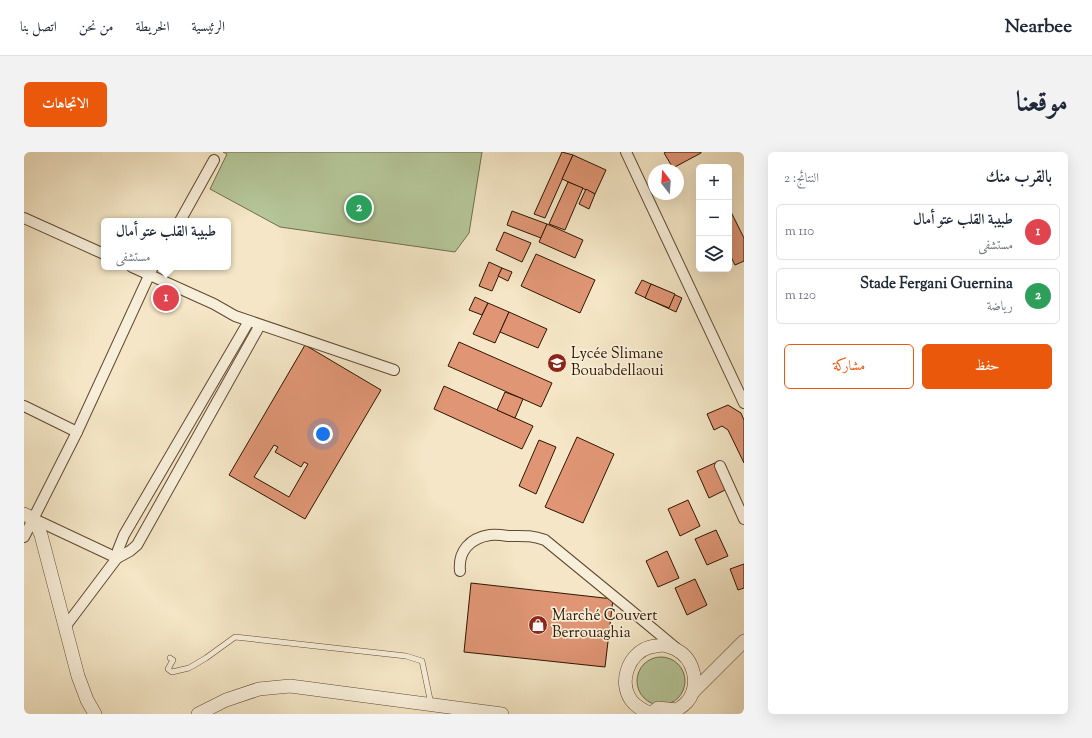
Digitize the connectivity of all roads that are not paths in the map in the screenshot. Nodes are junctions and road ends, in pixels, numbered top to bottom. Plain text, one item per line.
1 (626, 152) edge
2 (214, 160) dead end
3 (182, 218) edge
4 (25, 222) edge
5 (101, 253) edge
6 (151, 271) edge
7 (249, 321) junction
8 (260, 324) junction
9 (394, 370) dead end
10 (744, 403) edge
11 (24, 406) edge
12 (77, 432) junction
13 (720, 466) dead end
14 (29, 516) edge
15 (744, 519) edge
16 (24, 537) edge
17 (117, 558) junction
18 (460, 571) dead end
19 (65, 627) junction
20 (744, 641) edge
21 (684, 655) junction
22 (170, 658) dead end
23 (693, 692) junction
24 (431, 705) junction
25 (653, 712) edge
26 (95, 714) edge
27 (198, 714) edge
28 (502, 714) edge

1 - 10 street
2 - 3 street
4 - 5 street
6 - 7 street
6 - 12 street
7 - 8 street
7 - 17 street
8 - 9 street
8 - 17 street
11 - 12 street
12 - 14 street
13 - 15 street
14 - 16 street
14 - 17 street
14 - 19 street
17 - 19 street
18 - 21 street
19 - 26 street
20 - 23 street
21 - 23 street
21 - 25 street
22 - 24 lane
23 - 25 street
24 - 27 street
24 - 28 street

